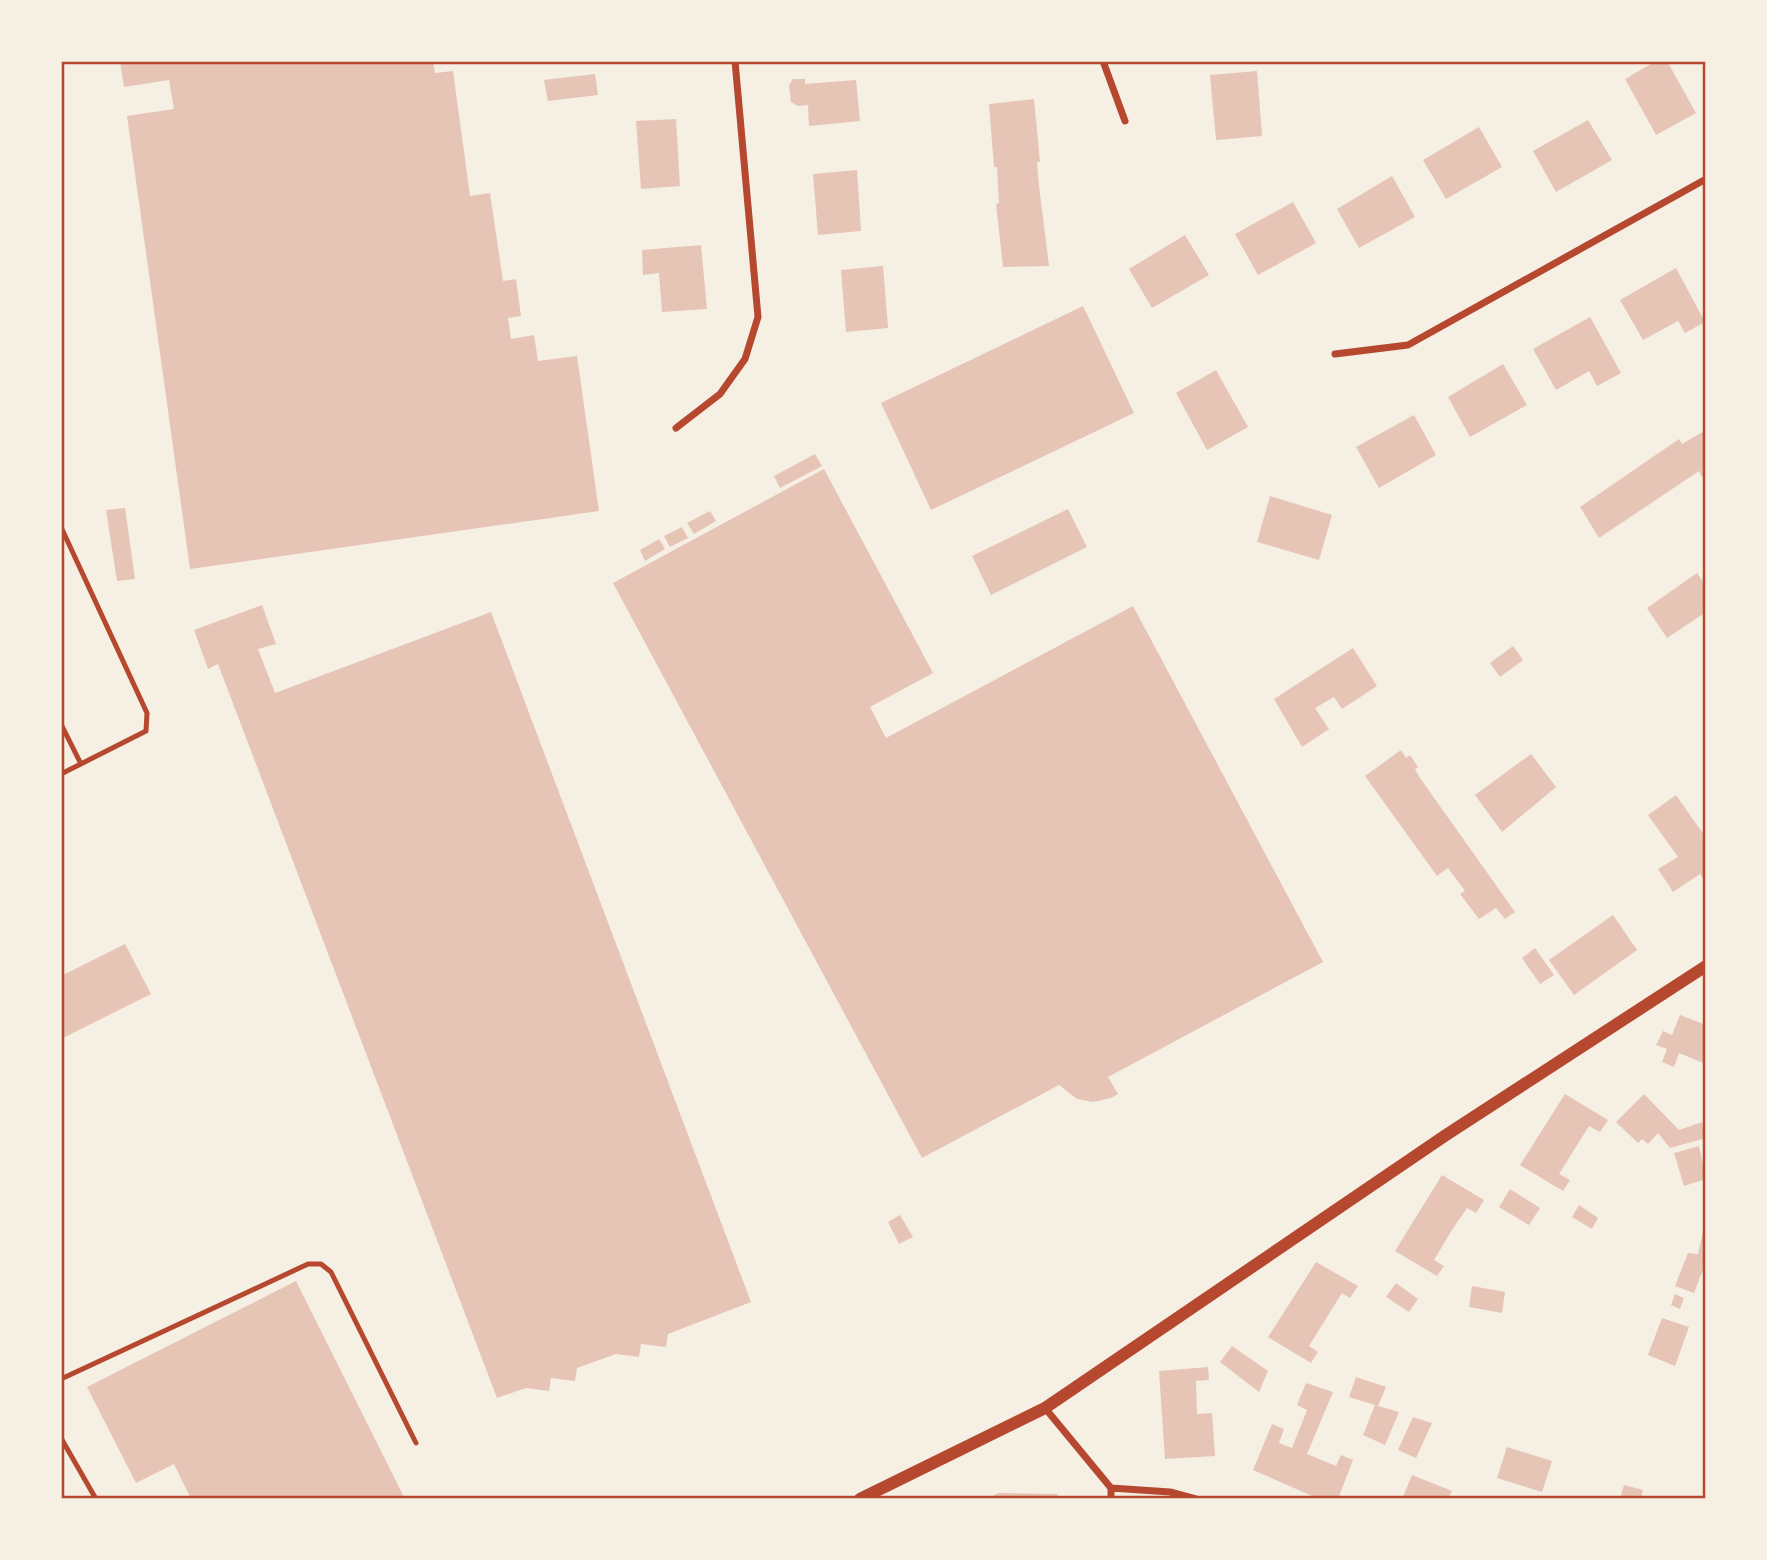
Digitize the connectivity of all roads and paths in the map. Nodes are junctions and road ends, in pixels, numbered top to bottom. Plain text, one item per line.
1 (735, 61) edge
2 (1103, 61) edge
3 (1125, 121) dead end
4 (1706, 179) edge
5 (1335, 354) dead end
6 (676, 428) dead end
7 (61, 527) edge
8 (61, 724) edge
9 (81, 764) junction
10 (61, 774) edge
11 (1706, 966) edge
12 (61, 1379) edge
13 (1045, 1408) junction
14 (61, 1438) edge
15 (416, 1443) dead end
16 (1111, 1488) junction
17 (96, 1499) edge
18 (860, 1499) edge
19 (1111, 1499) edge
20 (1196, 1499) edge

1 - 6 street
2 - 3 street
4 - 5 street
7 - 9 lane
8 - 9 lane
9 - 10 lane
11 - 13 street
12 - 15 lane
13 - 16 street
13 - 18 street
14 - 17 lane
16 - 19 street
16 - 20 street

